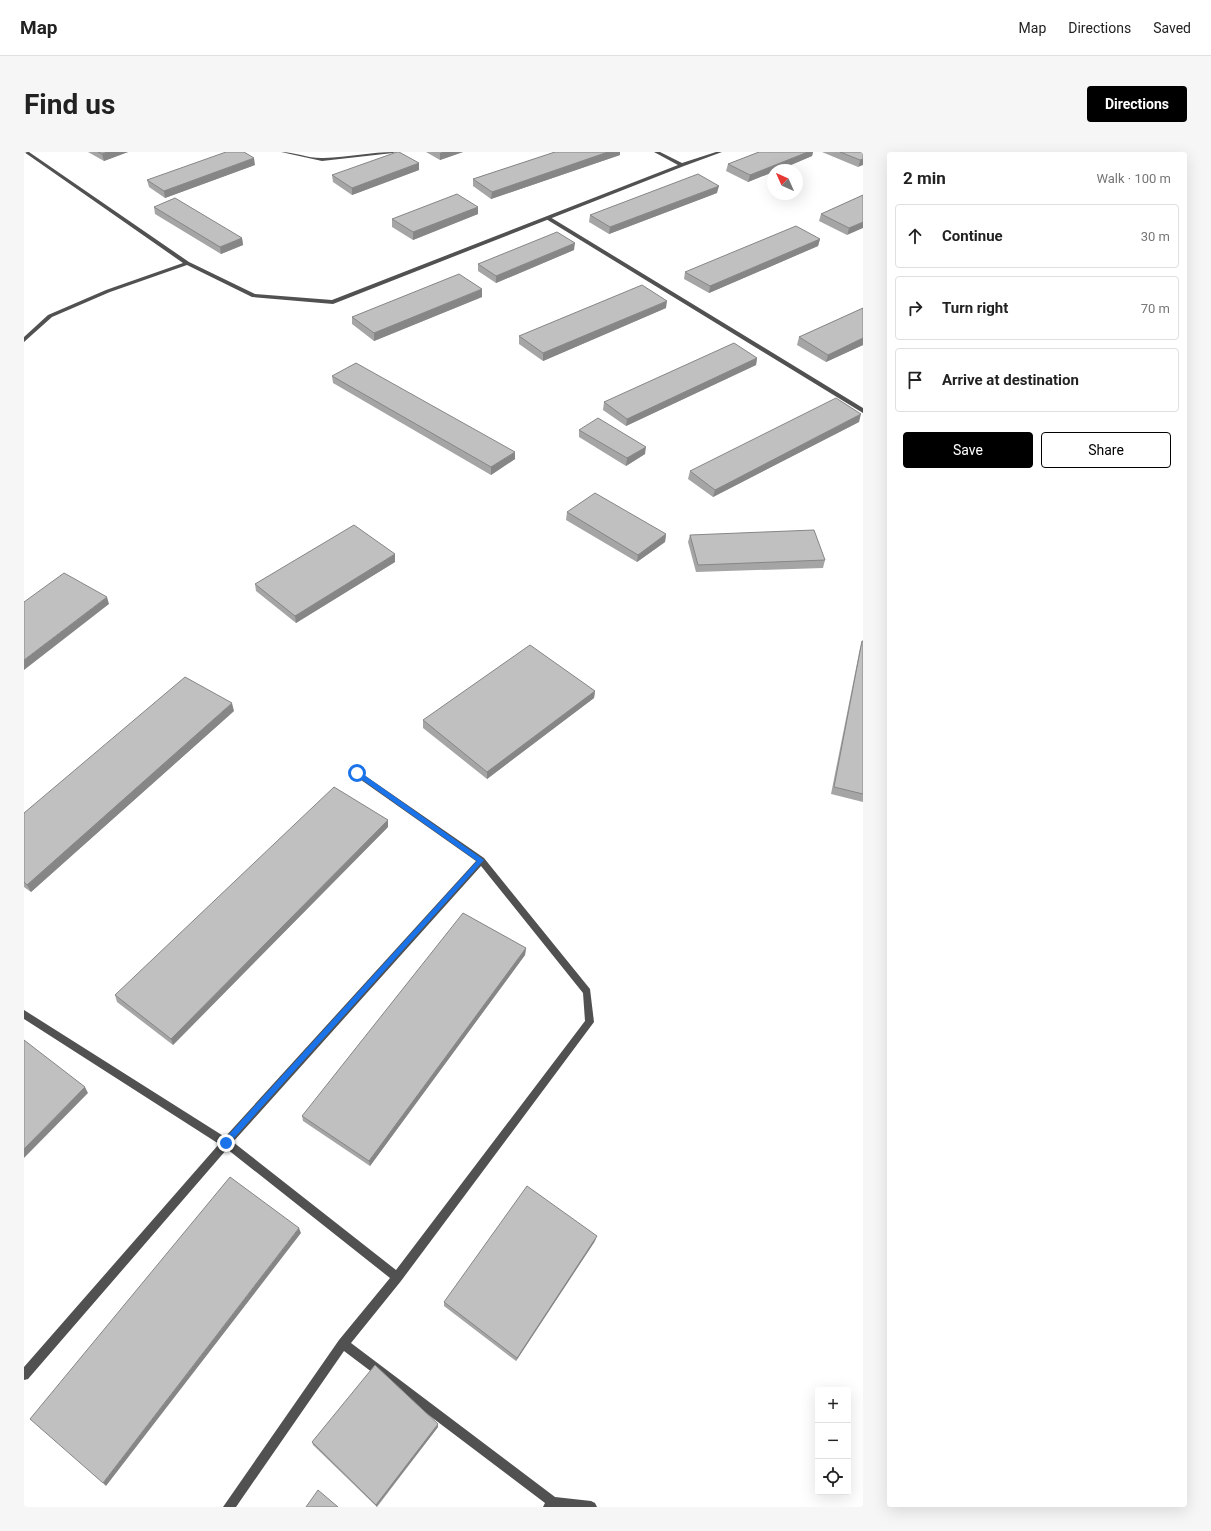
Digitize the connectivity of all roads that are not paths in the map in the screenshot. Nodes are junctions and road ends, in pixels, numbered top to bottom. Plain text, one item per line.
1 (26, 152) edge
2 (283, 152) edge
3 (393, 152) edge
4 (656, 152) edge
5 (720, 152) edge
6 (682, 165) junction
7 (548, 218) junction
8 (187, 263) junction
9 (24, 340) edge
10 (863, 411) edge
11 (357, 773) dead end
12 (481, 860) junction
13 (24, 1014) edge
14 (226, 1143) junction
15 (397, 1277) junction
16 (343, 1344) junction
17 (24, 1375) edge
18 (551, 1504) edge
19 (229, 1507) edge
20 (592, 1507) edge

1 - 8 street
2 - 3 street
4 - 6 street
5 - 6 street
6 - 7 street
7 - 8 street
7 - 10 street
8 - 9 street
11 - 12 street
12 - 14 street
12 - 15 street
13 - 14 street
14 - 15 street
14 - 17 street
15 - 16 street
16 - 18 street
16 - 19 street
18 - 20 street

